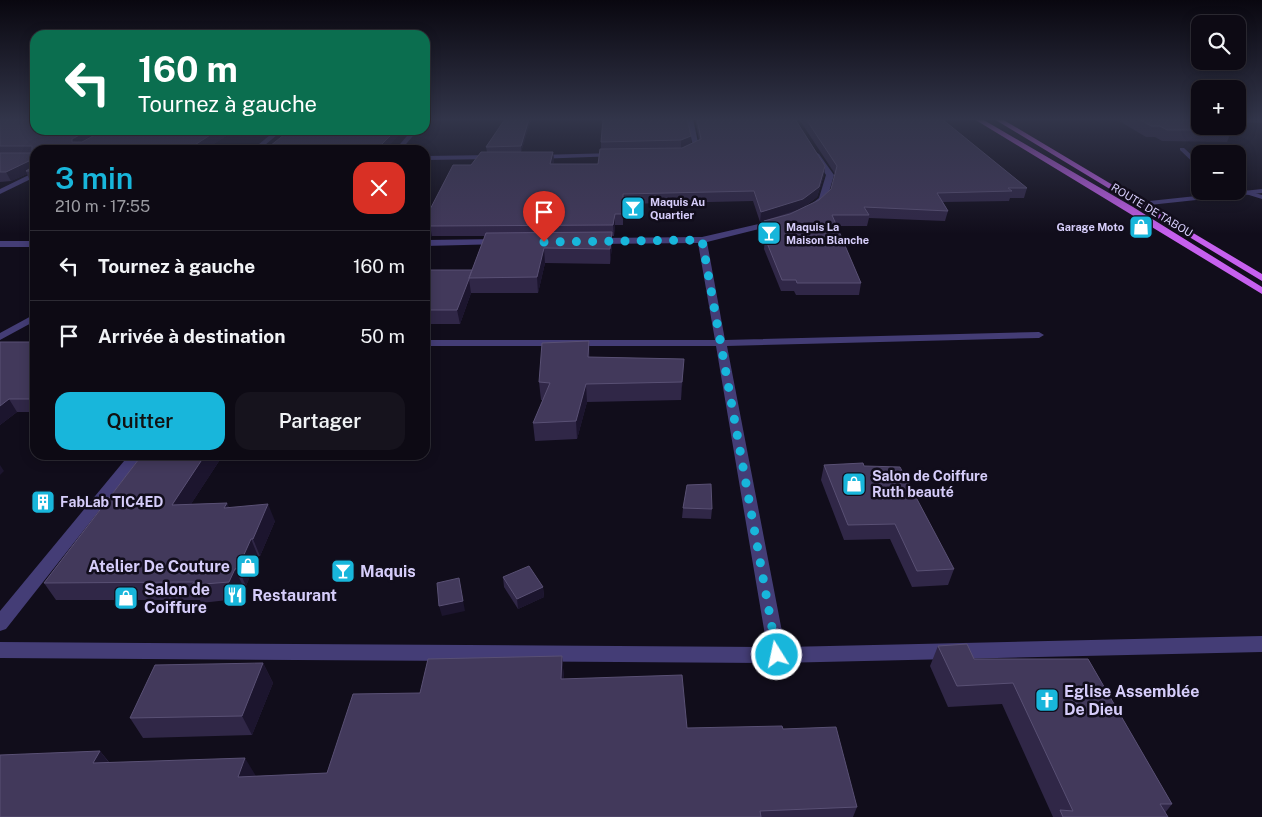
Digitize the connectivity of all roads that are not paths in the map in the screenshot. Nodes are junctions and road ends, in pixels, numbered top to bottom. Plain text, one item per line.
1 (489, 157) edge
2 (818, 157) edge
3 (1041, 157) edge
4 (1057, 157) edge
5 (430, 158) edge
6 (30, 177) edge
7 (1262, 191) edge
8 (0, 192) edge
9 (1246, 192) edge
10 (1246, 193) edge
11 (1262, 197) edge
12 (1191, 198) edge
13 (1140, 204) junction
14 (805, 213) edge
15 (786, 219) edge
16 (702, 240) junction
17 (584, 241) edge
18 (514, 242) edge
19 (430, 243) edge
20 (0, 244) edge
21 (30, 244) edge
22 (1262, 278) edge
23 (1262, 291) edge
24 (30, 320) edge
25 (1039, 335) dead end
26 (0, 337) edge
27 (430, 343) edge
28 (720, 343) junction
29 (132, 460) edge
30 (0, 624) edge
31 (1262, 644) edge
32 (0, 650) edge
33 (777, 655) junction

1 - 5 street
2 - 14 street
3 - 23 main road, ROUTE DE TABOU
4 - 13 main road, ROUTE DE TABOU
6 - 8 street
7 - 9 street
10 - 11 lane
12 - 13 street
13 - 22 main road, ROUTE DE TABOU
15 - 16 street
16 - 17 street
16 - 28 street
18 - 19 street
20 - 21 street
24 - 26 street
25 - 28 street
27 - 28 street
28 - 33 street
29 - 30 street
31 - 33 street
32 - 33 street

